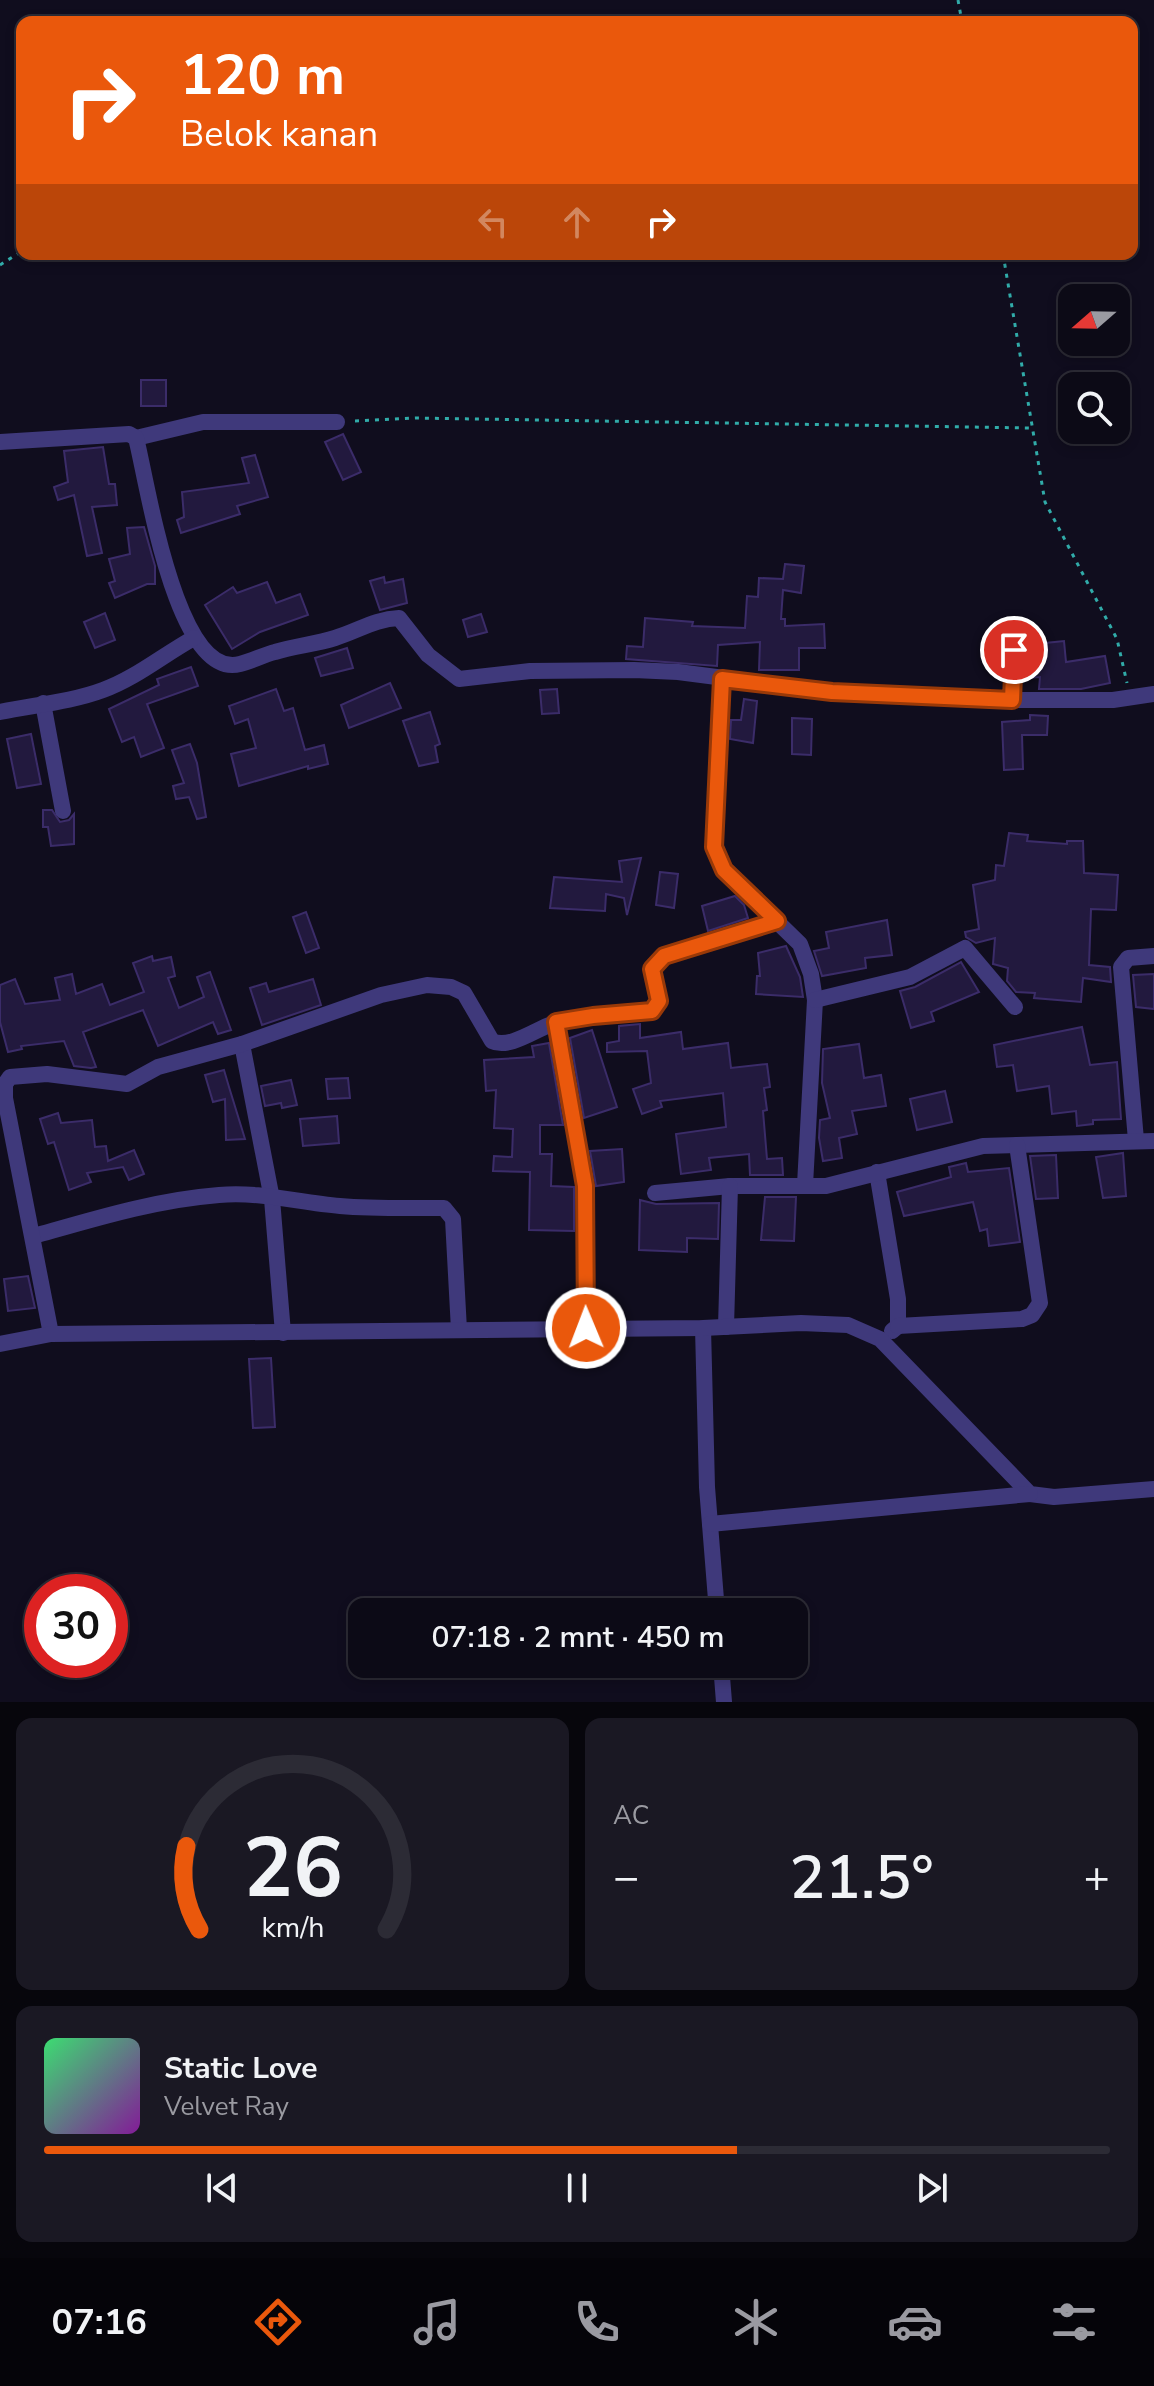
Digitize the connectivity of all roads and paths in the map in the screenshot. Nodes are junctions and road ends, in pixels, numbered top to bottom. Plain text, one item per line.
1 (1004, 260) edge
2 (337, 422) joint
3 (1031, 428) junction
4 (136, 438) junction
5 (0, 442) edge
6 (194, 638) junction
7 (1014, 650) dead end
8 (722, 679) junction
9 (1154, 694) edge
10 (1129, 698) junction
11 (1012, 700) junction
12 (43, 703) junction
13 (0, 712) edge
14 (63, 811) dead end
15 (777, 921) junction
16 (1154, 956) edge
17 (815, 1000) junction
18 (1015, 1007) dead end
19 (556, 1022) junction
20 (242, 1044) junction
21 (1136, 1140) junction
22 (1154, 1141) edge
23 (1017, 1145) junction
24 (877, 1172) junction
25 (805, 1185) junction
26 (730, 1186) junction
27 (655, 1193) dead end
28 (272, 1199) junction
29 (34, 1236) junction
30 (898, 1326) junction
31 (726, 1327) junction
32 (586, 1328) junction
33 (703, 1328) junction
34 (459, 1330) junction
35 (283, 1333) junction
36 (51, 1334) junction
37 (880, 1339) junction
38 (0, 1344) edge
39 (1154, 1489) edge
40 (1030, 1494) junction
41 (710, 1524) junction
42 (716, 1598) edge
43 (722, 1678) edge
44 (724, 1702) edge

1 - 3 path
2 - 3 path
2 - 4 street
3 - 10 path
4 - 5 street
4 - 6 street
6 - 8 street
6 - 12 street
7 - 11 lane
8 - 11 street
8 - 15 street
9 - 10 street
10 - 11 street
12 - 13 street
12 - 14 street
15 - 17 street
15 - 19 street
16 - 21 street
17 - 18 street
17 - 25 street
19 - 20 street
19 - 32 street
20 - 28 street
20 - 29 street
21 - 22 street
21 - 23 street
23 - 24 street
23 - 30 street
24 - 25 street
24 - 30 street
25 - 26 street
26 - 27 street
26 - 31 street
28 - 29 street
28 - 34 street
28 - 35 street
29 - 36 street
30 - 37 street
31 - 33 street
31 - 37 street
32 - 33 street
32 - 34 street
33 - 41 street
34 - 35 street
35 - 36 street
36 - 38 street
37 - 40 street
39 - 40 street
40 - 41 street
41 - 42 street
43 - 44 street

